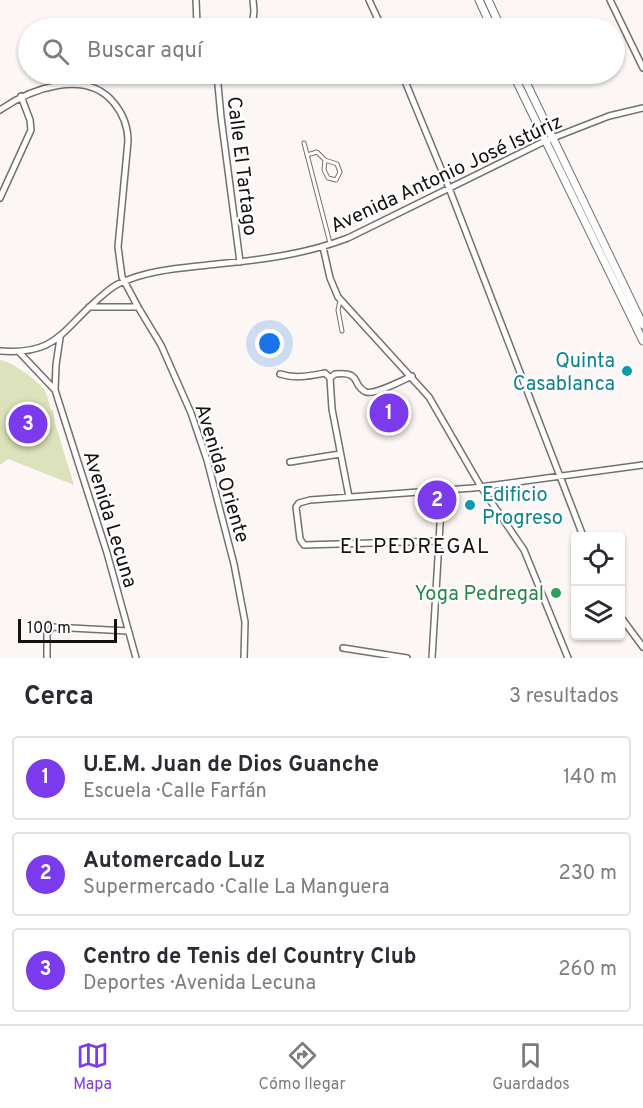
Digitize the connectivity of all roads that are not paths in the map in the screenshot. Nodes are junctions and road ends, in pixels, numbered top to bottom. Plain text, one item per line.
1 (196, 0) edge
2 (253, 0) edge
3 (369, 0) edge
4 (479, 0) edge
5 (488, 0) edge
6 (610, 0) edge
7 (197, 18) edge
8 (254, 18) edge
9 (377, 18) edge
10 (487, 18) edge
11 (496, 18) edge
12 (619, 18) edge
13 (625, 31) edge
14 (643, 68) edge
15 (218, 84) edge
16 (406, 84) edge
17 (518, 84) edge
18 (527, 84) edge
19 (21, 96) junction
20 (643, 108) edge
21 (0, 110) edge
22 (552, 138) junction
23 (544, 141) junction
24 (304, 143) dead end
25 (307, 155) junction
26 (326, 160) junction
27 (449, 188) junction
28 (0, 198) edge
29 (330, 245) junction
30 (323, 247) junction
31 (240, 262) junction
32 (124, 282) junction
33 (340, 299) junction
34 (89, 307) junction
35 (138, 308) junction
36 (643, 325) edge
37 (342, 331) dead end
38 (60, 338) junction
39 (643, 341) edge
40 (0, 351) edge
41 (20, 352) junction
42 (280, 374) dead end
43 (412, 376) junction
44 (330, 378) junction
45 (56, 390) junction
46 (340, 454) junction
47 (290, 462) dead end
48 (643, 465) edge
49 (560, 476) junction
50 (481, 487) junction
51 (442, 491) junction
52 (349, 497) junction
53 (581, 532) edge
54 (439, 541) junction
55 (625, 622) edge
56 (128, 631) junction
57 (643, 647) edge
58 (343, 648) dead end
59 (47, 658) edge
60 (136, 658) edge
61 (244, 658) edge
62 (407, 658) edge
63 (432, 658) edge
64 (567, 658) edge

1 - 7 street
2 - 8 street
3 - 9 street
4 - 10 street
5 - 11 street
6 - 12 street
13 - 14 street
15 - 31 street, Calle El Tartago
16 - 27 street
17 - 23 street
18 - 22 street
19 - 21 street, Avenida Oriente
19 - 28 street
19 - 32 street, Avenida Oriente
20 - 22 street, Avenida Antonio José Istúriz
22 - 23 street, Avenida Antonio José Istúriz
22 - 36 street
23 - 27 street, Avenida Antonio José Istúriz
23 - 39 street
24 - 25 lane
25 - 26 lane
25 - 29 lane
26 - 26 lane
27 - 29 street, Avenida Antonio José Istúriz
27 - 49 street
29 - 30 street, Avenida Antonio José Istúriz
30 - 31 street, Avenida Antonio José Istúriz
30 - 33 street
31 - 32 street, Avenida Antonio José Istúriz
32 - 34 street, Avenida Antonio José Istúriz
32 - 35 street, Avenida Oriente
33 - 37 lane
33 - 43 street
34 - 35 street
34 - 38 street, Avenida Antonio José Istúriz
35 - 61 street, Avenida Oriente
38 - 41 street, Avenida Antonio José Istúriz
38 - 45 street, Avenida Lecuna
40 - 41 street, Avenida Antonio José Istúriz
41 - 45 street, Avenida Lecuna
42 - 44 street
43 - 44 street
43 - 50 street
44 - 46 street
45 - 56 street, Avenida Lecuna
46 - 47 street
46 - 52 street
48 - 49 street
49 - 50 street
49 - 53 street
50 - 51 street
50 - 64 street
51 - 52 street
51 - 54 street
52 - 54 street
54 - 63 street
55 - 57 street
56 - 59 street
56 - 60 street, Avenida Lecuna
58 - 62 street

